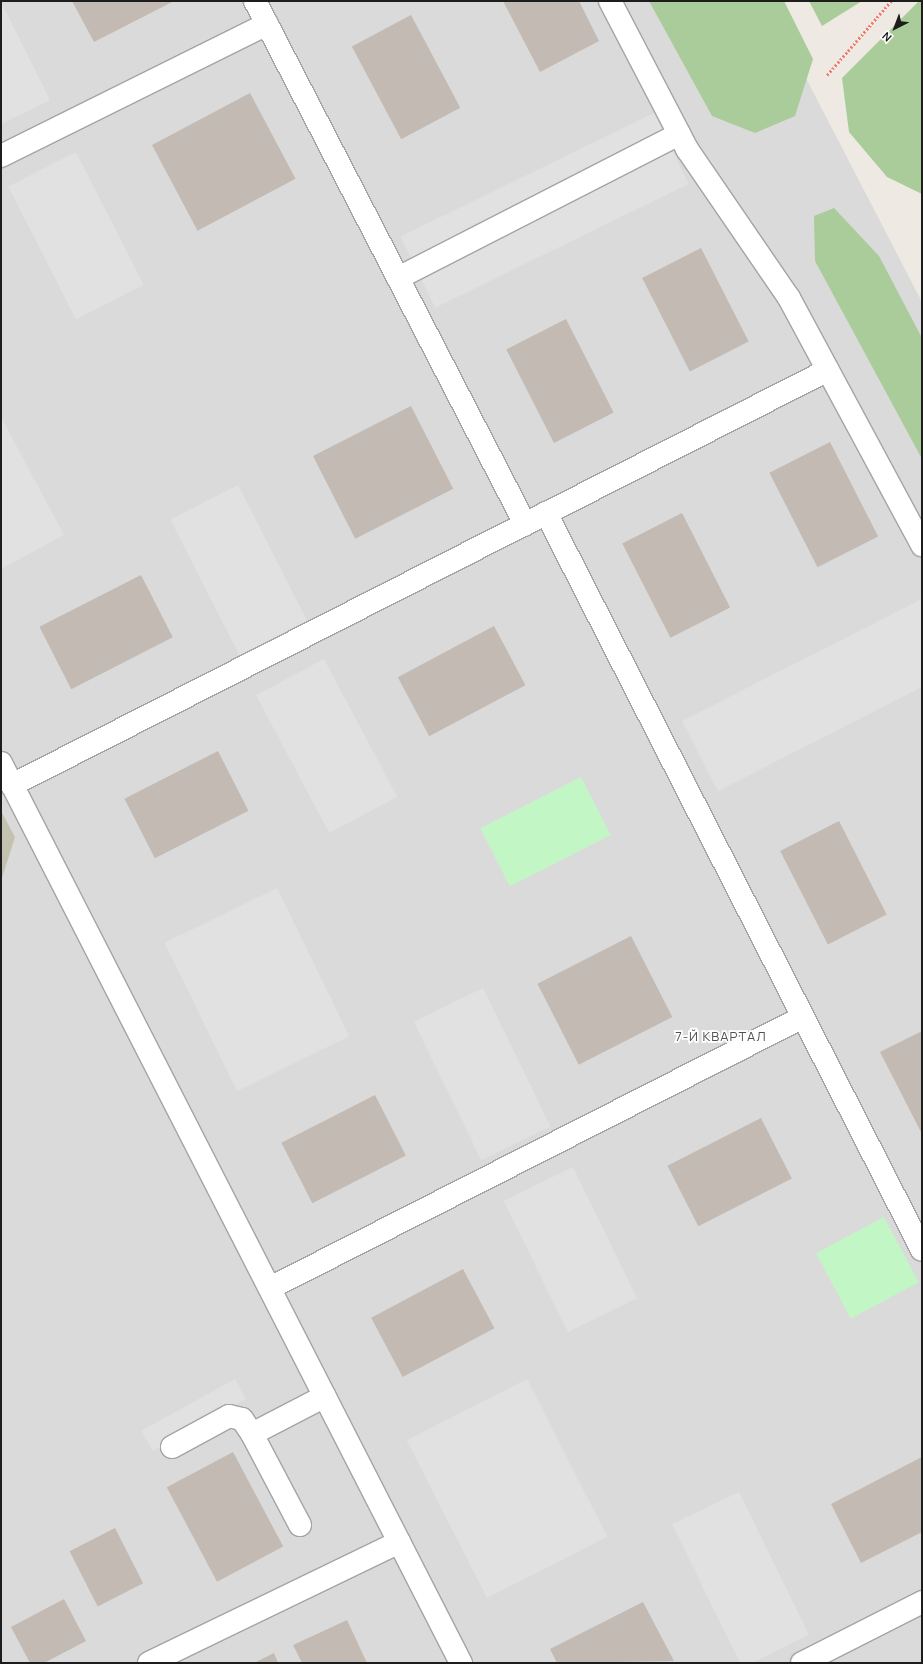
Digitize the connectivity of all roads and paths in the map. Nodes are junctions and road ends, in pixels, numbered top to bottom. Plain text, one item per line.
1 (255, 1) edge
2 (610, 1) edge
3 (891, 1) edge
4 (267, 24) junction
5 (827, 75) dead end
6 (678, 134) junction
7 (1, 156) edge
8 (398, 278) junction
9 (828, 370) junction
10 (546, 513) junction
11 (525, 524) junction
12 (922, 545) edge
13 (1, 763) edge
14 (12, 785) junction
15 (803, 1017) junction
16 (922, 1250) edge
17 (270, 1288) junction
18 (325, 1396) junction
19 (252, 1434) junction
20 (172, 1447) dead end
21 (300, 1525) dead end
22 (399, 1542) junction
23 (922, 1602) edge
24 (149, 1663) edge
25 (461, 1663) edge
26 (802, 1663) edge

1 - 4 street
2 - 6 street
3 - 5 path
4 - 7 street
4 - 8 street
6 - 8 street
6 - 9 street
8 - 11 street
9 - 10 street
9 - 12 street
10 - 11 street
10 - 15 street
11 - 14 street
13 - 14 street
14 - 17 street
15 - 16 street
15 - 17 street
17 - 18 street
18 - 19 street
18 - 22 street
19 - 20 street
19 - 21 street
22 - 24 street
22 - 25 street
23 - 26 street

